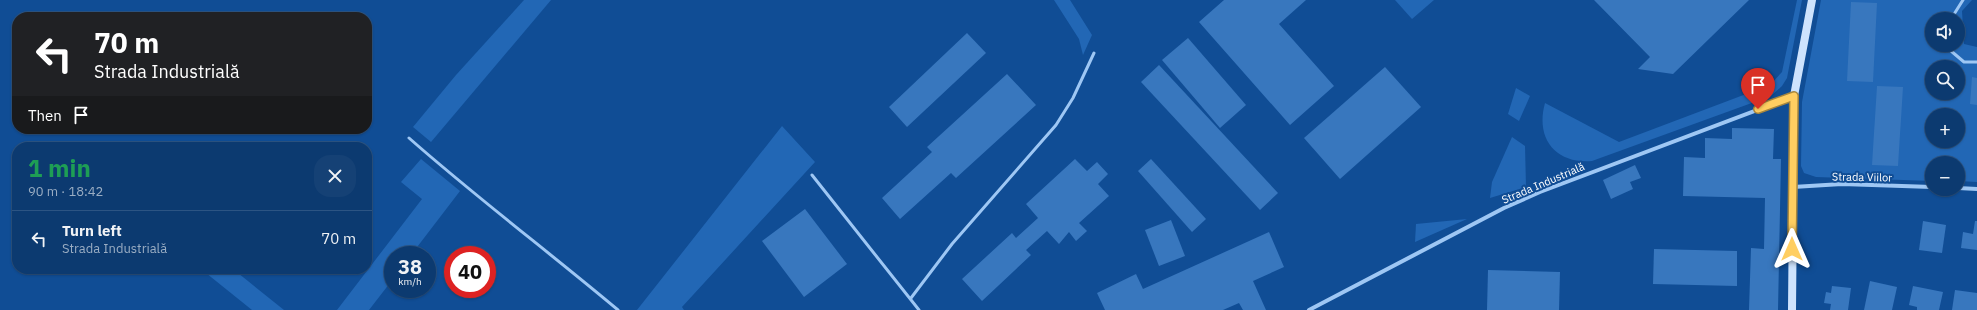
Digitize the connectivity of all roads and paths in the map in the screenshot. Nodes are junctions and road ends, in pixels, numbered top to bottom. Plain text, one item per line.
1 (1812, 0) edge
2 (1963, 0) edge
3 (1955, 12) edge
4 (1952, 52) edge
5 (1094, 53) dead end
6 (1977, 62) edge
7 (1794, 96) junction
8 (409, 138) dead end
9 (812, 175) dead end
10 (1925, 187) edge
11 (1793, 188) junction
12 (1965, 188) edge
13 (1977, 189) edge
14 (911, 298) junction
15 (618, 310) edge
16 (919, 310) edge
17 (1309, 310) edge
18 (1792, 310) edge

1 - 7 street
2 - 3 lane
4 - 6 lane
5 - 14 lane
7 - 11 street
7 - 17 street, Strada Industrială
8 - 15 lane
9 - 14 lane
10 - 11 street, Strada Viilor
11 - 18 street
12 - 13 street
14 - 16 lane

